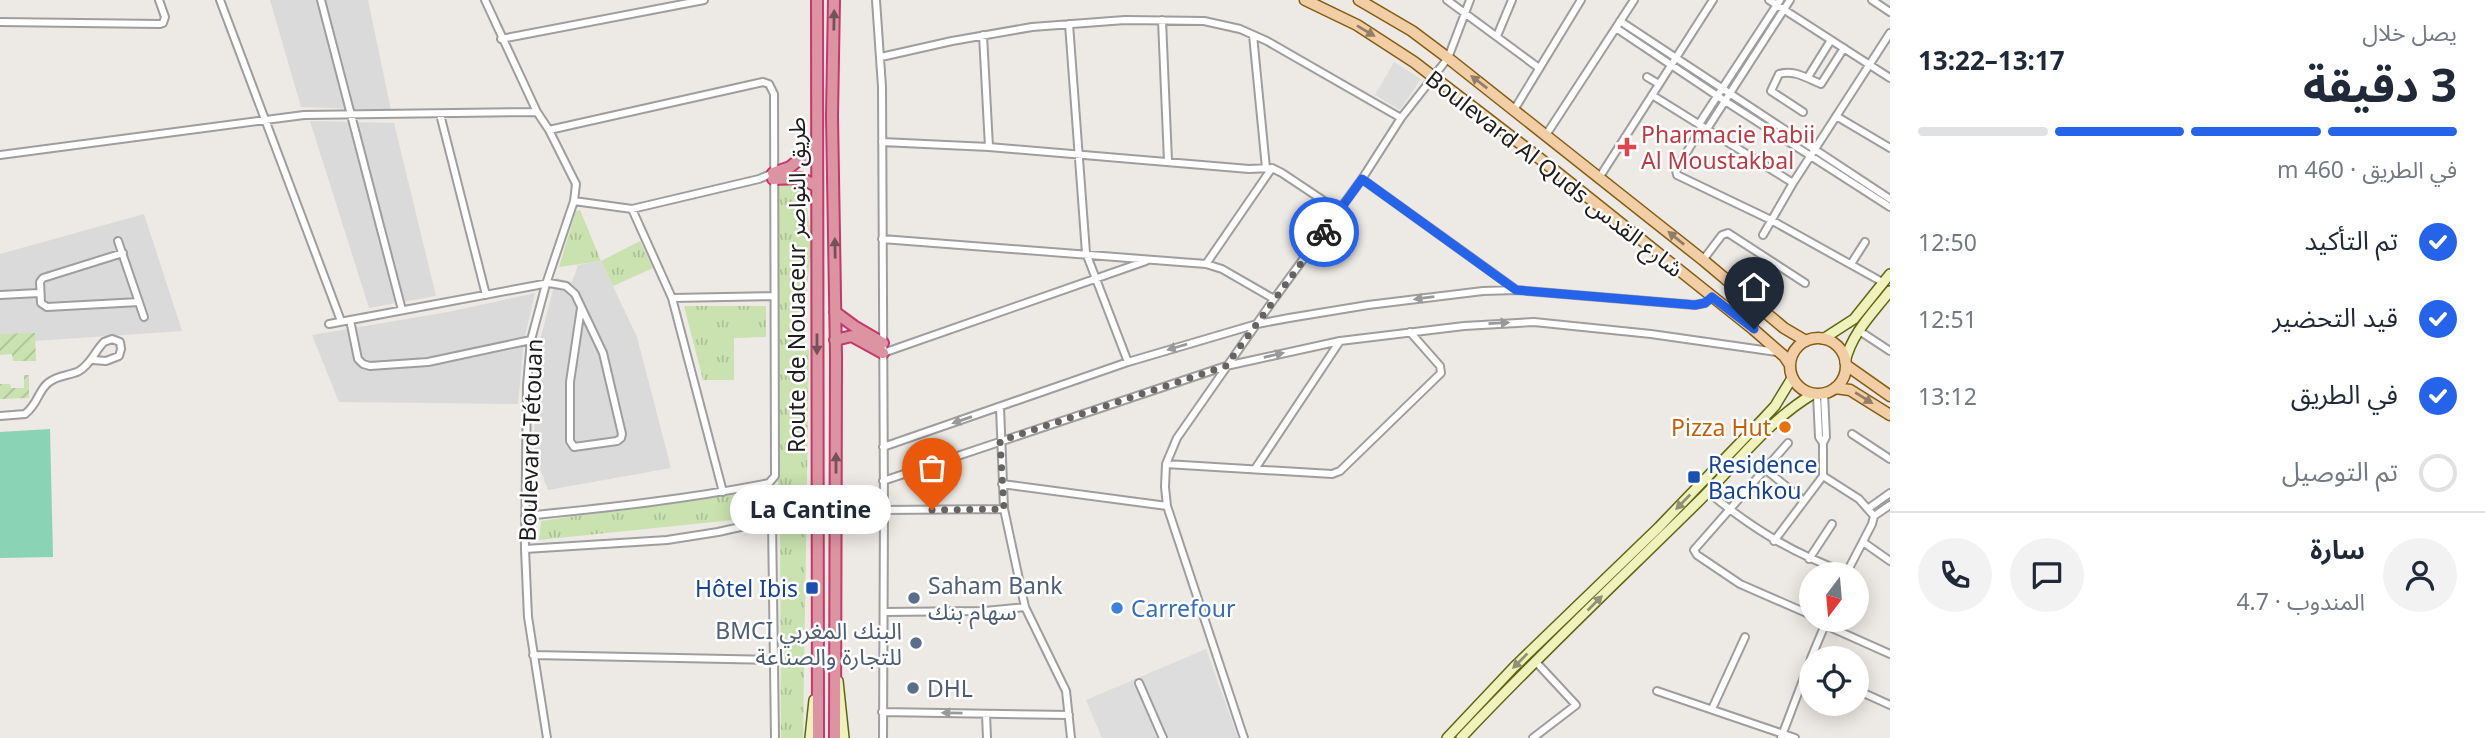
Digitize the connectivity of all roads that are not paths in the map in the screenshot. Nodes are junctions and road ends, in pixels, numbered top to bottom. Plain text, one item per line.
1 (159, 0) edge
2 (220, 0) edge
3 (321, 0) edge
4 (485, 0) edge
5 (704, 0) edge
6 (817, 0) edge
7 (834, 0) edge
8 (876, 0) edge
9 (1305, 0) edge
10 (1359, 0) edge
11 (1447, 0) edge
12 (1470, 0) edge
13 (1512, 0) edge
14 (1581, 0) edge
15 (1634, 0) edge
16 (1713, 0) edge
17 (1769, 0) edge
18 (1790, 0) edge
19 (1872, 0) edge
20 (1778, 2) edge
21 (1784, 10) junction
22 (1890, 12) edge
23 (1465, 13) junction
24 (1162, 20) junction
25 (0, 22) edge
26 (1069, 24) junction
27 (1808, 24) junction
28 (1618, 25) junction
29 (1803, 32) dead end
30 (1890, 33) edge
31 (983, 34) junction
32 (1253, 35) junction
33 (1497, 36) junction
34 (501, 39) junction
35 (1831, 40) junction
36 (1844, 48) junction
37 (881, 57) junction
38 (1448, 58) junction
39 (1675, 59) junction
40 (1869, 64) junction
41 (1671, 66) junction
42 (1539, 68) junction
43 (1432, 76) junction
44 (1647, 77) dead end
45 (1808, 77) junction
46 (1890, 78) edge
47 (1659, 84) junction
48 (1726, 92) junction
49 (1652, 95) junction
50 (1721, 99) junction
51 (1514, 110) junction
52 (537, 112) junction
53 (1803, 112) dead end
54 (440, 114) junction
55 (352, 116) junction
56 (1836, 116) junction
57 (264, 118) junction
58 (1401, 118) junction
59 (1703, 127) junction
60 (549, 130) junction
61 (1546, 135) junction
62 (882, 142) junction
63 (816, 146) junction
64 (989, 147) junction
65 (1890, 148) edge
66 (1813, 152) junction
67 (0, 155) edge
68 (1079, 155) junction
69 (1168, 161) junction
70 (1269, 168) junction
71 (773, 176) junction
72 (1599, 178) junction
73 (1362, 179) junction
74 (1793, 183) junction
75 (816, 186) junction
76 (1890, 199) edge
77 (574, 201) junction
78 (1890, 207) edge
79 (632, 209) junction
80 (1339, 211) junction
81 (1770, 220) junction
82 (1763, 235) dead end
83 (882, 239) junction
84 (118, 241) dead end
85 (1865, 242) dead end
86 (122, 253) junction
87 (1086, 253) junction
88 (1149, 260) junction
89 (1703, 260) junction
90 (1206, 264) junction
91 (1851, 264) junction
92 (1890, 274) edge
93 (1097, 278) junction
94 (546, 284) junction
95 (1805, 284) dead end
96 (1887, 287) edge
97 (1516, 290) junction
98 (40, 293) junction
99 (0, 295) edge
100 (486, 295) junction
101 (774, 296) junction
102 (1712, 297) junction
103 (672, 298) junction
104 (1274, 299) junction
105 (139, 302) junction
106 (582, 308) junction
107 (402, 310) junction
108 (835, 312) junction
109 (144, 317) dead end
110 (350, 320) junction
111 (341, 321) junction
112 (329, 324) dead end
113 (1257, 324) junction
114 (1858, 330) junction
115 (1410, 332) junction
116 (1823, 339) junction
117 (531, 340) junction
118 (835, 340) junction
119 (1339, 341) junction
120 (1806, 341) junction
121 (886, 348) junction
122 (1890, 351) edge
123 (1782, 353) junction
124 (93, 360) junction
125 (1128, 362) junction
126 (1845, 363) junction
127 (1790, 365) junction
128 (1226, 366) junction
129 (1792, 378) junction
130 (1835, 388) junction
131 (1818, 394) junction
132 (1890, 396) edge
133 (1000, 407) junction
134 (1890, 415) edge
135 (0, 416) edge
136 (1852, 435) dead end
137 (1000, 441) junction
138 (1788, 443) dead end
139 (883, 447) junction
140 (1890, 459) edge
141 (1166, 464) junction
142 (1255, 469) junction
143 (1765, 469) junction
144 (1823, 476) junction
145 (883, 481) junction
146 (1002, 484) junction
147 (723, 492) junction
148 (1708, 492) junction
149 (1890, 494) edge
150 (1804, 501) junction
151 (1890, 505) edge
152 (1167, 506) junction
153 (1870, 508) junction
154 (1004, 509) junction
155 (1729, 509) junction
156 (884, 510) junction
157 (526, 516) junction
158 (1874, 516) junction
159 (1832, 524) dead end
160 (1774, 541) junction
161 (1863, 542) junction
162 (525, 550) junction
163 (1809, 559) junction
164 (1890, 561) edge
165 (1816, 562) edge
166 (1852, 562) edge
167 (1025, 607) junction
168 (1799, 610) edge
169 (884, 612) junction
170 (1847, 632) edge
171 (1745, 637) dead end
172 (1890, 654) edge
173 (533, 655) junction
174 (775, 660) junction
175 (1536, 662) junction
176 (835, 674) junction
177 (818, 678) junction
178 (1139, 684) dead end
179 (1657, 691) dead end
180 (1799, 694) edge
181 (1869, 695) edge
182 (1890, 705) edge
183 (1712, 709) junction
184 (882, 712) junction
185 (986, 714) junction
186 (1069, 715) junction
187 (1781, 736) edge
188 (547, 737) edge
189 (539, 738) edge
190 (775, 738) edge
191 (810, 738) edge
192 (818, 738) edge
193 (835, 738) edge
194 (844, 738) edge
195 (883, 738) edge
196 (987, 738) edge
197 (1071, 738) edge
198 (1163, 738) edge
199 (1244, 738) edge
200 (1447, 738) edge
201 (1461, 738) edge
202 (1533, 738) edge
203 (1795, 738) edge

1 - 25 street
2 - 57 street
3 - 55 street
4 - 34 street, Boulevard Tétouan
5 - 34 street
6 - 63 highway, Route de Nouaceur طريق النواصر
108 -> 7 highway, Route de Nouaceur طريق النواصر
8 - 37 street
9 -> 43 main road, Boulevard Al Quds شارع القدس
10 - 38 main road, Boulevard Al Quds شارع القدس
11 - 23 street
12 - 23 street
13 - 33 street
14 - 42 street
15 - 28 street
16 - 39 street
17 - 20 street
18 - 21 street
19 - 22 street
20 - 21 street
20 - 48 street
21 - 27 street
21 - 48 street
23 - 33 street
23 - 38 street
24 - 26 street
24 - 32 street
24 - 69 street
26 - 31 street
26 - 68 street
27 - 29 street
27 - 35 street
28 - 39 street
28 - 41 street
28 - 61 street
30 - 40 street
31 - 37 street
31 - 64 street
32 - 58 street
32 - 70 street
33 - 42 street
34 - 52 street, Boulevard Tétouan
35 - 36 street
35 - 45 street
36 - 40 street
36 - 45 street
37 - 62 street
38 - 43 street
51 -> 38 main road, Boulevard Al Quds شارع القدس
39 - 41 street
39 - 48 street
40 - 46 street
40 - 56 street
41 - 47 street
41 - 50 street
42 - 51 street
43 - 58 street
43 - 102 main road, Boulevard Al Quds شارع القدس
44 - 47 street
45 - 53 street
47 - 49 street
48 - 50 street
48 - 66 street
49 - 59 street
49 - 72 street
50 - 59 street
50 - 66 street
51 - 61 main road, Boulevard Al Quds شارع القدس
52 - 54 street
52 - 60 street, Boulevard Tétouan
54 - 55 street
54 - 100 street
55 - 57 street
55 - 107 street
56 - 65 street
56 - 66 street
57 - 67 street
57 - 111 street
58 - 73 street
59 - 74 street
59 - 81 street
60 - 71 street
60 - 77 street, Boulevard Tétouan
61 - 72 main road, Boulevard Al Quds شارع القدس
62 - 64 street
62 - 83 street
63 - 71 highway
63 - 75 highway, Route de Nouaceur طريق النواصر
64 - 68 street
66 - 74 street
66 - 76 street
66 - 78 street
68 - 69 street
68 - 87 street
69 - 70 street
70 - 80 street
70 - 90 street
71 - 75 highway
71 - 79 street
71 - 101 street
89 -> 72 main road, Boulevard Al Quds شارع القدس
73 - 80 street
73 - 97 street
74 - 81 street
75 -> 177 highway, Route de Nouaceur طريق النواصر
77 - 79 street
77 - 94 street, Boulevard Tétouan
79 - 103 street
80 - 104 street
81 - 82 street
81 - 91 street
83 - 87 street
83 - 121 street
84 - 86 street
85 - 91 street
86 - 98 street
86 - 105 street
87 - 88 street
87 - 93 street
88 - 90 street
88 - 93 street
89 - 95 street
89 - 120 main road, Boulevard Al Quds شارع القدس
90 - 104 street
91 - 96 street
92 - 96 main road
93 - 121 street
93 - 125 street
94 - 100 street
94 - 106 street
94 - 117 street, Boulevard Tétouan
96 - 114 main road
96 - 116 main road
97 - 102 street
97 -> 113 street
98 - 99 street
98 - 105 street
100 - 107 street
101 - 103 street
101 - 147 street
102 - 123 main road, Boulevard Al Quds شارع القدس
103 - 147 street
104 - 113 street
105 - 109 street
106 - 106 street
107 - 110 street
108 - 118 highway, Route de Nouaceur طريق النواصر
108 - 121 highway
110 - 111 street
110 - 117 street
111 - 112 street
113 -> 125 street
113 - 128 street
114 - 122 street
114 - 126 main road
115 - 119 street
115 -> 123 street
115 - 142 street
116 - 120 main road
116 - 126 main road
117 - 157 street, Boulevard Tétouan
118 - 121 highway
176 -> 118 highway, Route de Nouaceur طريق النواصر
128 -> 119 street
119 - 142 street
120 - 127 main road
121 - 139 street
123 - 127 main road, Boulevard Al Quds شارع القدس
124 - 124 street
124 - 135 street
125 - 133 street
126 - 130 main road
126 - 132 main road
127 - 129 main road
128 - 137 street
128 - 141 street
129 - 131 main road
129 -> 200 main road
130 - 131 main road
130 -> 134 main road
131 - 144 street
131 - 148 main road
133 - 137 street
133 -> 139 street
136 - 140 street
137 - 145 street
137 - 146 street
138 - 143 street
139 - 145 street
141 - 142 street
141 - 152 street
143 - 150 street
143 - 155 street
144 - 150 street
144 - 153 street
145 - 156 street
146 - 152 street
146 - 154 street
147 - 157 street
148 - 155 street
175 -> 148 main road
149 - 153 street
150 - 160 street
151 - 158 street
152 - 199 street
153 - 158 street
154 - 156 street
154 - 167 street
155 - 160 street
155 - 168 street
156 - 169 street
157 - 162 street, Boulevard Tétouan
158 - 161 street
159 - 163 street
160 - 163 street
161 - 164 street
161 - 166 street
162 - 173 street, Boulevard Tétouan
162 - 174 street
163 - 165 street
167 - 169 street
167 - 186 street
169 - 184 street
170 - 172 street
171 - 183 street
173 - 174 street
173 - 188 street, Boulevard Tétouan
174 - 190 street
175 - 201 main road
175 - 202 street
176 - 193 highway, Route de Nouaceur طريق النواصر
176 - 194 main road
177 - 191 main road
177 - 192 highway, Route de Nouaceur طريق النواصر
178 - 198 street
179 - 183 street
180 - 187 street
181 - 182 street
183 - 187 street
185 -> 184 street
184 - 195 street
185 - 186 street
185 - 196 street
186 - 197 street
187 - 203 street
188 - 189 street

